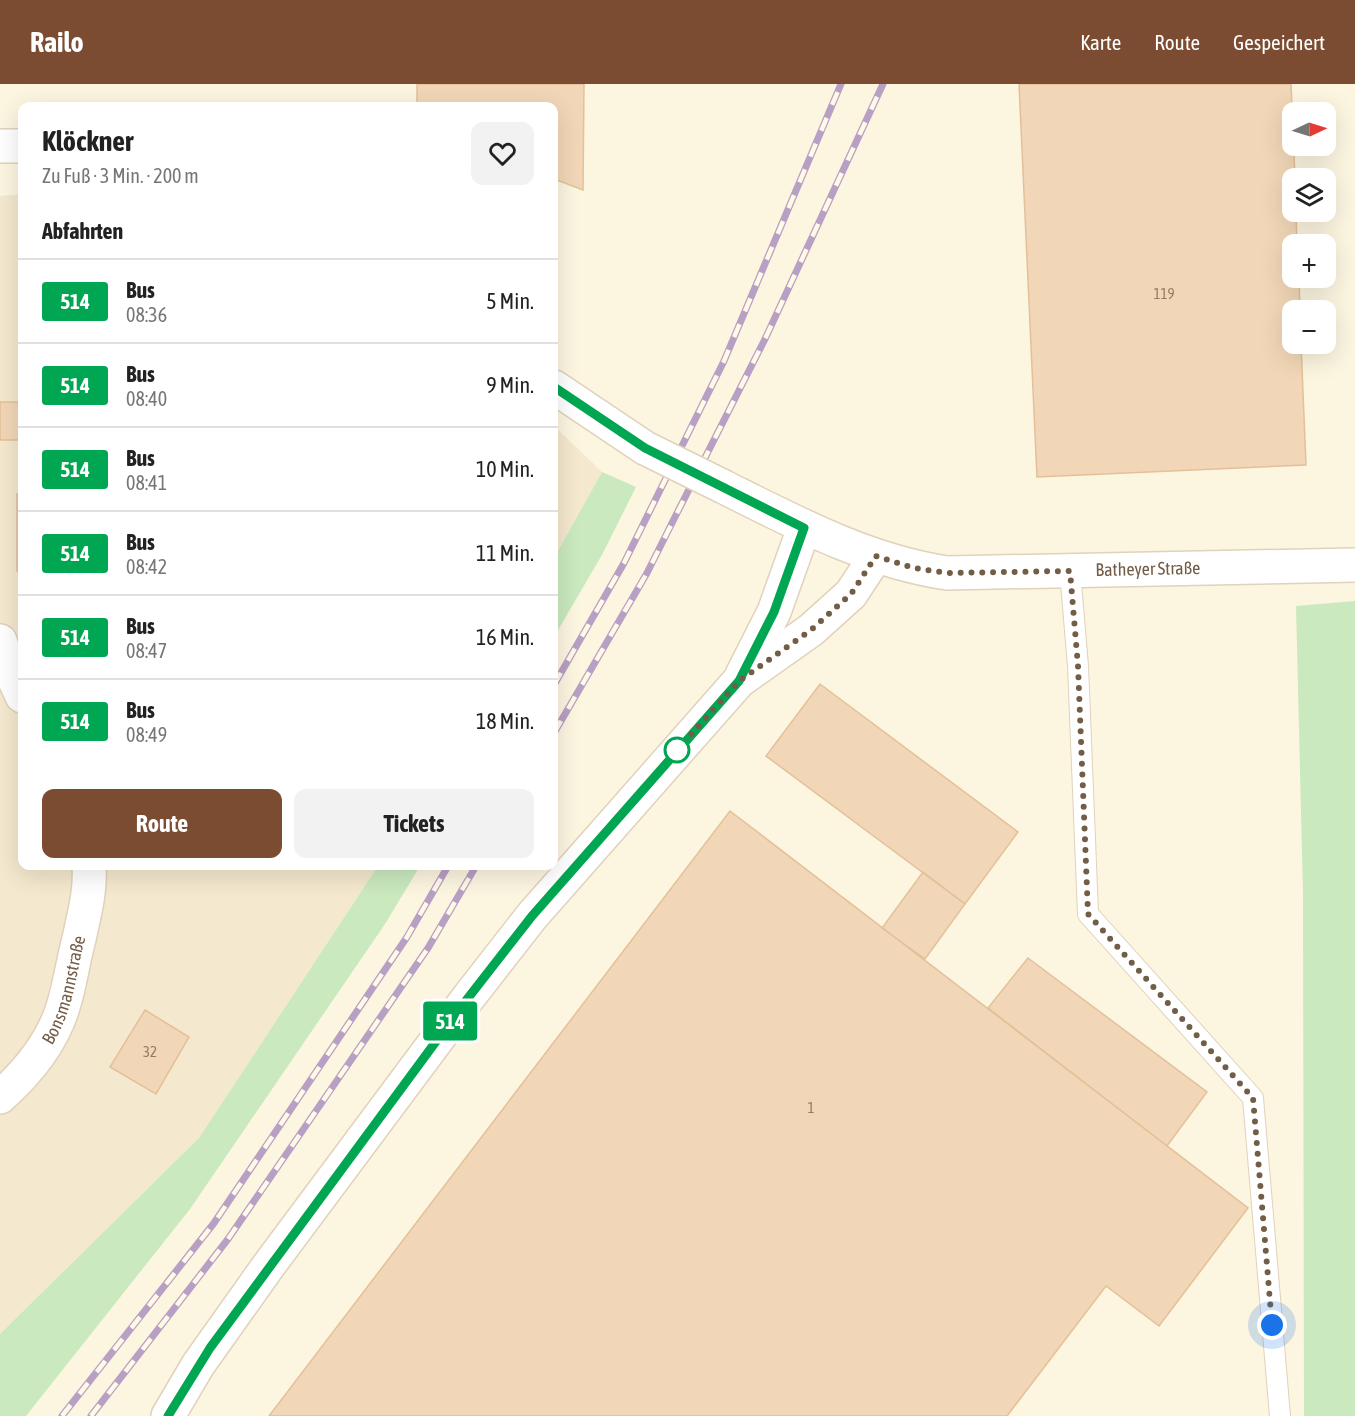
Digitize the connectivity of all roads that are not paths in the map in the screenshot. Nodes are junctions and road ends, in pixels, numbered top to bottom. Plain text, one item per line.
1 (0, 146) edge
2 (18, 146) edge
3 (558, 390) edge
4 (804, 528) junction
5 (876, 556) junction
6 (1355, 565) edge
7 (1070, 571) junction
8 (0, 641) edge
9 (739, 681) junction
10 (18, 687) edge
11 (89, 870) edge
12 (0, 1097) edge
13 (168, 1416) edge
14 (1280, 1416) edge

1 - 2 street
3 - 4 street, Batheyer Straße, bridge
4 - 5 street, Batheyer Straße
4 - 9 street
5 - 7 street, Batheyer Straße
5 - 9 street
6 - 7 street, Batheyer Straße
7 - 14 lane
8 - 10 street
9 - 13 street
11 - 12 street, Bonsmannstraße

